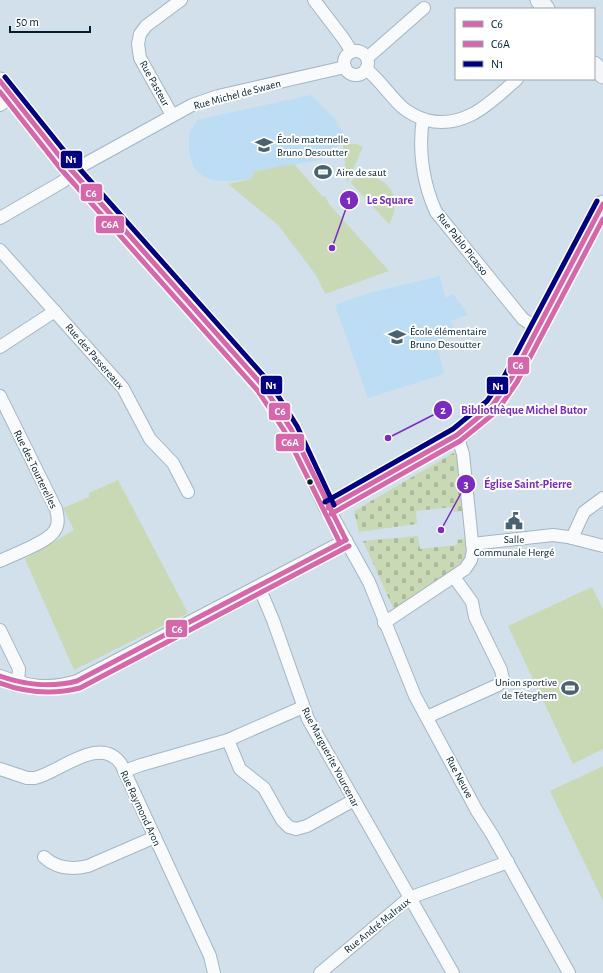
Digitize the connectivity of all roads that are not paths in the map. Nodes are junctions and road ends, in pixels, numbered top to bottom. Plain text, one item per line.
1 (181, 0) edge
2 (314, 0) edge
3 (539, 0) edge
4 (424, 8) dead end
5 (545, 8) edge
6 (352, 52) junction
7 (366, 64) junction
8 (595, 65) edge
9 (345, 67) junction
10 (603, 75) edge
11 (517, 80) edge
12 (0, 81) edge
13 (6, 101) edge
14 (172, 114) junction
15 (423, 119) junction
16 (74, 173) junction
17 (603, 204) edge
18 (0, 218) edge
19 (0, 250) edge
20 (55, 311) junction
21 (537, 328) junction
22 (0, 347) edge
23 (0, 396) edge
24 (457, 435) junction
25 (188, 492) dead end
26 (603, 498) edge
27 (328, 508) junction
28 (572, 538) junction
29 (346, 540) junction
30 (472, 544) junction
31 (603, 546) edge
32 (0, 561) edge
33 (454, 576) junction
34 (259, 587) junction
35 (384, 623) junction
36 (0, 630) edge
37 (0, 676) edge
38 (18, 683) junction
39 (304, 707) junction
40 (427, 717) junction
41 (228, 740) junction
42 (0, 769) edge
43 (124, 771) junction
44 (354, 800) junction
45 (155, 837) junction
46 (44, 857) dead end
47 (508, 862) junction
48 (409, 898) junction
49 (214, 973) edge
50 (320, 973) edge
51 (453, 973) edge
52 (569, 973) edge

1 - 14 street, Rue Pasteur
2 - 6 street
3 - 5 street
4 - 7 street
6 - 7 street
6 - 9 street
7 - 9 street
7 - 15 street
8 - 10 street
9 - 14 street, Rue Michel de Swaen
11 - 15 street
12 - 13 street
13 - 16 street
14 - 16 street, Rue Michel de Swaen
15 - 21 street, Rue Pablo Picasso
16 - 18 street, Rue Michel de Swaen
16 - 27 street
17 - 21 street
19 - 20 street, Rue des Passereaux
20 - 22 street
20 - 25 street, Rue des Passereaux
21 - 24 street
23 - 32 street, Rue des Tourterelles
24 - 27 street
24 - 30 street
26 - 28 street
27 - 29 street, Rue Neuve
28 - 30 street
28 - 31 street
29 - 34 street
29 - 35 street, Rue Neuve
30 - 33 street
33 - 35 street
33 - 40 street
34 - 38 street
34 - 39 street, Rue Marguerite Yourcenar
35 - 40 street, Rue Neuve
36 - 38 street
37 - 38 street
39 - 41 street
39 - 44 street, Rue Marguerite Yourcenar
40 - 47 street, Rue Neuve
41 - 43 street
41 - 44 street
42 - 43 street, Rue Raymond Aron
43 - 45 street, Rue Raymond Aron
44 - 48 street, Rue Marguerite Yourcenar
45 - 46 street
45 - 49 street, Rue Raymond Aron
47 - 48 street, Rue André Malraux
47 - 52 street, Rue Neuve
48 - 50 street, Rue André Malraux
48 - 51 street, Rue Marguerite Yourcenar

